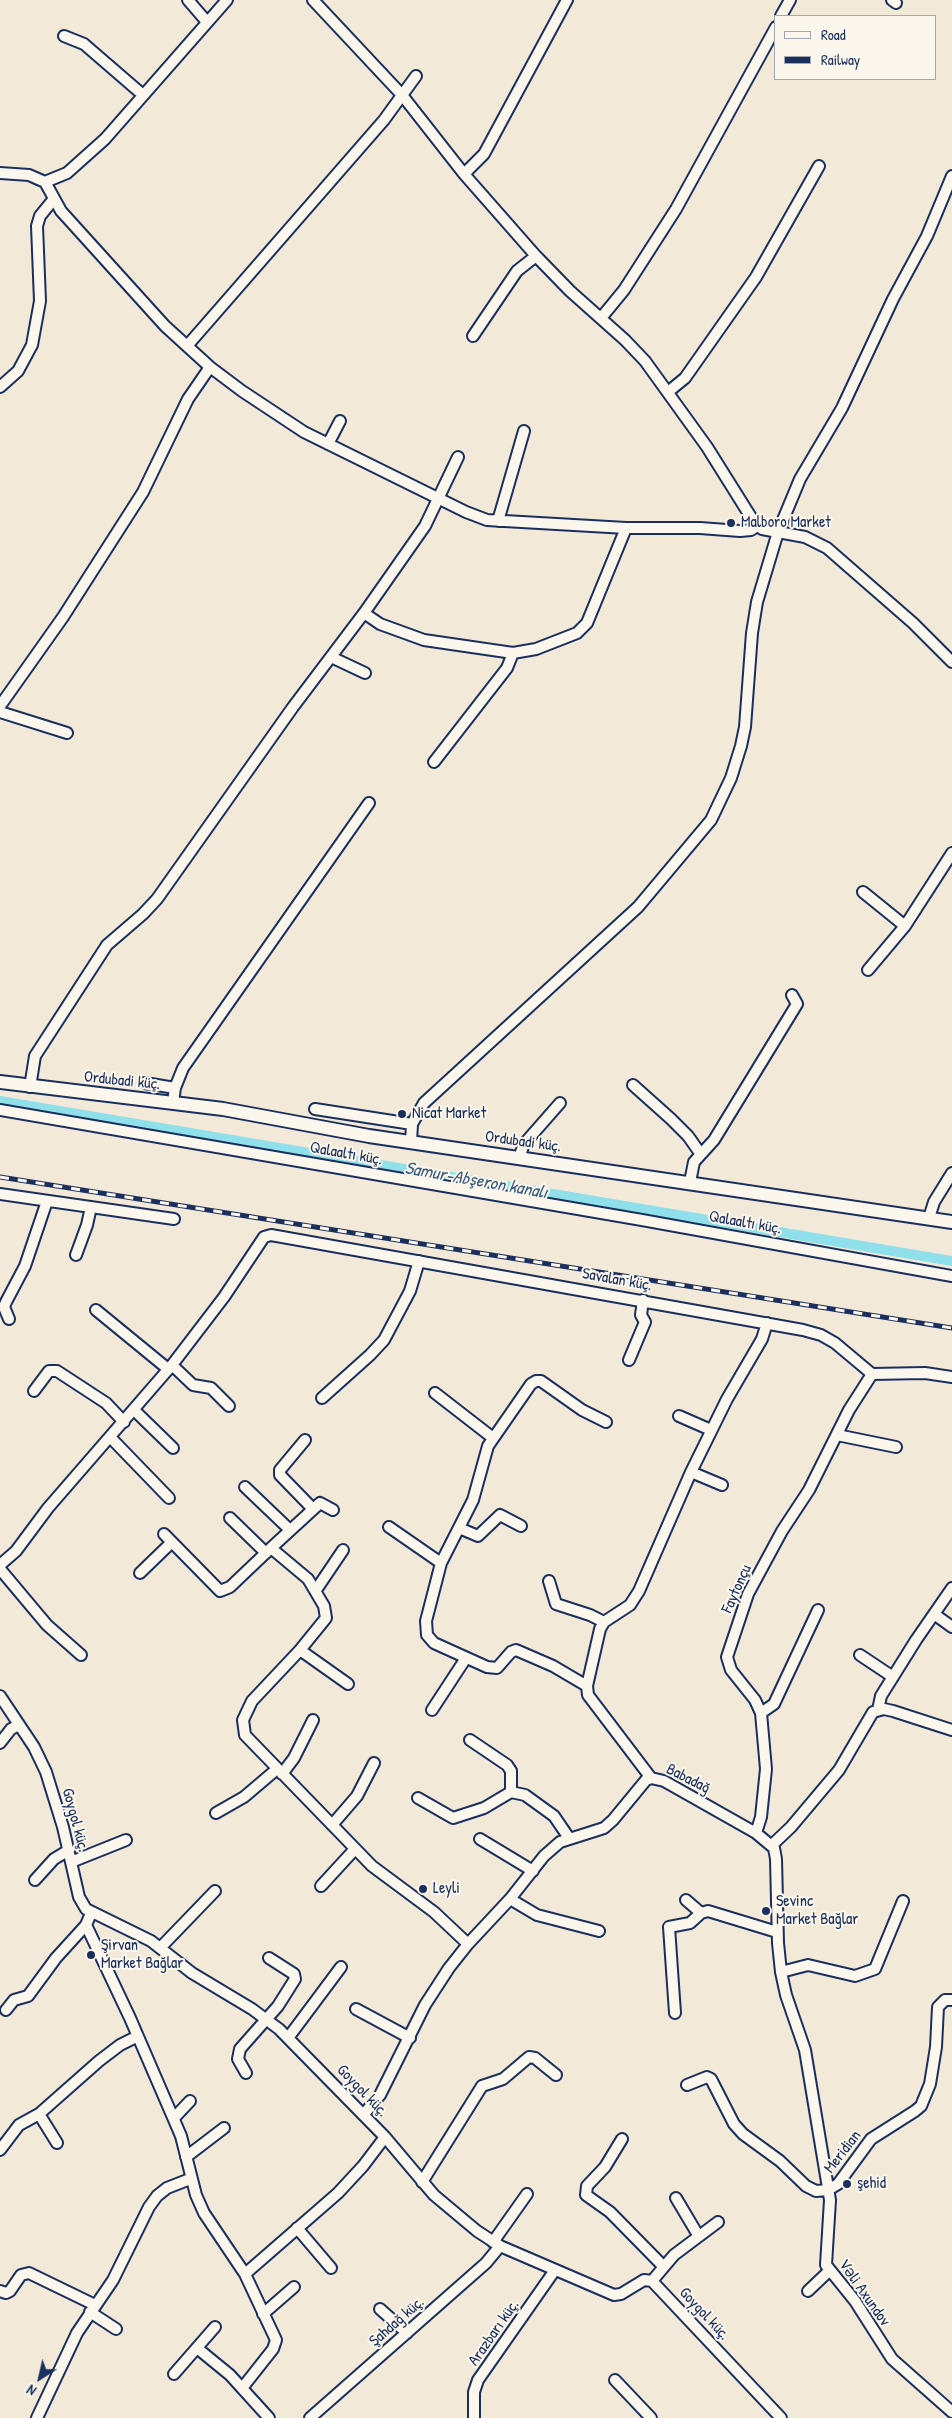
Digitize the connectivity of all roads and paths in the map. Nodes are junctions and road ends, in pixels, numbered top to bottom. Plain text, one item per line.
1 (188, 0) edge
2 (227, 0) edge
3 (313, 0) edge
4 (567, 0) edge
5 (790, 0) edge
6 (782, 15) edge
7 (207, 22) junction
8 (774, 30) edge
9 (64, 36) dead end
10 (416, 76) dead end
11 (143, 95) junction
12 (402, 95) junction
13 (819, 166) dead end
14 (0, 173) edge
15 (464, 174) junction
16 (952, 176) edge
17 (45, 182) junction
18 (53, 200) junction
19 (536, 256) junction
20 (601, 318) junction
21 (473, 336) dead end
22 (187, 346) junction
23 (210, 367) junction
24 (0, 388) edge
25 (668, 392) junction
26 (340, 421) dead end
27 (524, 431) dead end
28 (328, 444) junction
29 (458, 457) dead end
30 (439, 497) junction
31 (498, 521) junction
32 (758, 526) junction
33 (626, 528) junction
34 (778, 532) junction
35 (364, 613) junction
36 (513, 653) junction
37 (331, 657) junction
38 (952, 662) edge
39 (365, 673) dead end
40 (0, 706) edge
41 (0, 712) edge
42 (67, 733) dead end
43 (434, 762) dead end
44 (369, 803) dead end
45 (952, 853) edge
46 (863, 892) dead end
47 (905, 926) junction
48 (868, 970) dead end
49 (792, 995) dead end
50 (0, 1082) edge
51 (145, 1083) dead end
52 (633, 1085) dead end
53 (30, 1087) junction
54 (175, 1088) junction
55 (173, 1102) junction
56 (560, 1103) dead end
57 (316, 1109) dead end
58 (0, 1110) edge
59 (412, 1124) junction
60 (411, 1142) junction
61 (700, 1153) junction
62 (519, 1158) junction
63 (952, 1173) edge
64 (690, 1182) junction
65 (0, 1194) edge
66 (47, 1202) junction
67 (91, 1207) junction
68 (929, 1218) junction
69 (174, 1219) dead end
70 (952, 1222) edge
71 (76, 1256) dead end
72 (418, 1261) junction
73 (952, 1276) edge
74 (643, 1300) junction
75 (96, 1310) dead end
76 (9, 1319) dead end
77 (767, 1323) junction
78 (629, 1360) dead end
79 (170, 1367) junction
80 (872, 1374) junction
81 (952, 1377) edge
82 (34, 1391) dead end
83 (435, 1393) dead end
84 (322, 1398) dead end
85 (229, 1406) dead end
86 (134, 1410) junction
87 (679, 1416) dead end
88 (124, 1422) junction
89 (606, 1422) dead end
90 (711, 1430) junction
91 (837, 1435) junction
92 (110, 1437) junction
93 (494, 1438) junction
94 (305, 1440) dead end
95 (896, 1447) dead end
96 (173, 1448) dead end
97 (691, 1472) junction
98 (722, 1485) dead end
99 (245, 1487) dead end
100 (169, 1498) dead end
101 (313, 1509) junction
102 (333, 1510) dead end
103 (230, 1518) dead end
104 (521, 1526) dead end
105 (389, 1527) dead end
106 (459, 1528) junction
107 (290, 1530) junction
108 (164, 1534) dead end
109 (172, 1542) junction
110 (343, 1550) dead end
111 (268, 1551) junction
112 (441, 1563) junction
113 (0, 1565) edge
114 (0, 1569) edge
115 (140, 1573) dead end
116 (548, 1581) dead end
117 (952, 1588) edge
118 (316, 1590) junction
119 (818, 1610) dead end
120 (934, 1614) junction
121 (604, 1622) junction
122 (952, 1627) edge
123 (300, 1650) junction
124 (81, 1655) dead end
125 (860, 1655) dead end
126 (466, 1658) junction
127 (893, 1677) junction
128 (348, 1684) dead end
129 (587, 1686) junction
130 (0, 1696) edge
131 (432, 1710) dead end
132 (878, 1710) junction
133 (761, 1714) junction
134 (313, 1720) dead end
135 (19, 1725) junction
136 (952, 1730) edge
137 (470, 1740) dead end
138 (0, 1743) edge
139 (374, 1763) dead end
140 (279, 1771) junction
141 (651, 1778) junction
142 (511, 1792) junction
143 (418, 1798) dead end
144 (216, 1813) dead end
145 (332, 1825) junction
146 (756, 1832) junction
147 (480, 1838) dead end
148 (569, 1838) junction
149 (126, 1840) dead end
150 (772, 1845) junction
151 (355, 1849) junction
152 (69, 1850) junction
153 (71, 1862) junction
154 (533, 1871) junction
155 (35, 1880) dead end
156 (321, 1886) dead end
157 (215, 1891) dead end
158 (510, 1899) junction
159 (686, 1900) dead end
160 (903, 1901) dead end
161 (91, 1913) junction
162 (701, 1913) junction
163 (86, 1925) junction
164 (599, 1931) dead end
165 (777, 1932) junction
166 (468, 1944) junction
167 (161, 1947) junction
168 (269, 1958) dead end
169 (341, 1967) dead end
170 (781, 1972) junction
171 (952, 2000) edge
172 (356, 2009) dead end
173 (6, 2010) dead end
174 (675, 2014) dead end
175 (266, 2019) junction
176 (136, 2037) junction
177 (288, 2038) junction
178 (410, 2038) junction
179 (246, 2073) dead end
180 (556, 2076) dead end
181 (687, 2085) dead end
182 (190, 2101) dead end
183 (39, 2114) junction
184 (364, 2114) junction
185 (174, 2118) junction
186 (224, 2128) dead end
187 (385, 2137) junction
188 (622, 2140) dead end
189 (57, 2143) dead end
190 (0, 2150) edge
191 (186, 2157) junction
192 (190, 2179) junction
193 (422, 2182) junction
194 (828, 2190) junction
195 (527, 2194) dead end
196 (676, 2198) dead end
197 (718, 2222) dead end
198 (297, 2228) junction
199 (698, 2235) junction
200 (497, 2244) junction
201 (664, 2266) junction
202 (331, 2268) dead end
203 (555, 2270) junction
204 (829, 2271) junction
205 (245, 2274) junction
206 (652, 2281) junction
207 (294, 2287) dead end
208 (808, 2291) dead end
209 (0, 2292) edge
210 (92, 2308) junction
211 (380, 2309) dead end
212 (263, 2314) junction
213 (214, 2327) dead end
214 (116, 2329) dead end
215 (407, 2333) junction
216 (197, 2348) junction
217 (174, 2374) dead end
218 (615, 2380) dead end
219 (243, 2388) junction
220 (952, 2412) edge
221 (37, 2418) edge
222 (269, 2418) edge
223 (310, 2418) edge
224 (474, 2418) edge
225 (651, 2418) edge
226 (781, 2418) edge

1 - 7 street
2 - 7 street
3 - 12 street
4 - 15 street
5 - 6 street
7 - 11 street
8 - 20 street
9 - 11 street
10 - 12 street
11 - 17 street
12 - 15 street
12 - 22 street
13 - 25 street
14 - 17 street
15 - 19 street
16 - 34 street
17 - 18 street
18 - 22 street
18 - 24 street
19 - 20 street
19 - 21 street
20 - 25 street
22 - 23 street
23 - 28 street
23 - 40 street
25 - 32 street
26 - 28 street
27 - 31 street
28 - 30 street
29 - 30 street
30 - 31 street
30 - 35 street
31 - 33 street
32 - 33 street
32 - 34 street
33 - 36 street
34 - 38 street
34 - 59 street
35 - 36 street
35 - 37 street
36 - 43 street
37 - 39 street
37 - 53 street
41 - 42 street
44 - 54 street
45 - 47 street
46 - 47 street
47 - 48 street
49 - 61 street
50 - 53 street, Ordubadi küç.
51 - 54 street
52 - 61 street
53 - 55 street, Ordubadi küç.
54 - 55 street
55 - 60 street, Ordubadi küç.
56 - 62 street
57 - 59 street
58 - 73 street, Qalaaltı küç.
59 - 60 street
60 - 62 street, Ordubadi küç.
61 - 64 street
62 - 64 street, Ordubadi küç.
63 - 68 street
64 - 68 street, Ordubadi küç.
65 - 66 street
66 - 67 street
66 - 76 street
67 - 69 street
67 - 71 street
68 - 70 street, Ordubadi küç.
72 - 74 street, Savalan küç.
72 - 79 street, Savalan küç.
72 - 84 street
74 - 77 street, Savalan küç.
74 - 78 street
75 - 79 street
77 - 80 street, Savalan küç.
77 - 90 street
79 - 85 street
79 - 86 street
80 - 81 street
80 - 91 street, Faytonçu
82 - 88 street
83 - 93 street
86 - 88 street
86 - 96 street
87 - 90 street
88 - 92 street
89 - 93 street
90 - 97 street
91 - 95 street
91 - 133 street, Faytonçu
92 - 100 street
92 - 113 street
93 - 106 street
94 - 101 street
97 - 98 street
97 - 121 street
99 - 107 street
101 - 102 street
101 - 107 street
103 - 111 street
104 - 106 street
105 - 112 street
106 - 112 street
107 - 111 street
108 - 109 street
109 - 111 street
109 - 115 street
110 - 118 street
111 - 118 street
112 - 126 street
114 - 124 street
116 - 121 street
117 - 120 street
118 - 123 street
119 - 133 street
120 - 122 street
120 - 127 street
121 - 129 street
123 - 128 street
123 - 140 street
125 - 127 street
126 - 129 street
126 - 131 street
127 - 132 street
129 - 141 street
130 - 135 street, Goygol küç.
132 - 136 street
132 - 150 street
133 - 146 street, Faytonçu
134 - 140 street
135 - 138 street
135 - 152 street, Goygol küç.
137 - 142 street
139 - 145 street
140 - 144 street
140 - 145 street
141 - 146 street, Babadağ
141 - 148 street, Babadağ
142 - 143 street
142 - 148 street
145 - 151 street
146 - 150 street, Babadağ
147 - 154 street
148 - 154 street, Babadağ
149 - 153 street
150 - 165 street
151 - 156 street
151 - 166 street
152 - 153 street, Goygol küç.
152 - 155 street
153 - 161 street, Goygol küç.
154 - 158 street, Babadağ
157 - 167 street
158 - 164 street
158 - 166 street, Babadağ
159 - 162 street
160 - 170 street
161 - 163 street
161 - 167 street, Goygol küç.
162 - 165 street
162 - 174 street
163 - 173 street
163 - 176 street
165 - 170 street
166 - 178 street, Babadağ
167 - 175 street, Goygol küç.
168 - 175 street
169 - 177 street
170 - 194 street
171 - 194 street, Meridian
172 - 178 street
175 - 177 street, Goygol küç.
175 - 179 street
176 - 183 street
176 - 185 street
177 - 184 street, Goygol küç.
178 - 184 street, Babadağ
180 - 193 street
181 - 194 street, Meridian
182 - 185 street
183 - 189 street
183 - 190 street
184 - 187 street, Goygol küç.
185 - 191 street
186 - 191 street
187 - 193 street, Goygol küç.
187 - 198 street
188 - 201 street
191 - 192 street
192 - 205 street
192 - 210 street
193 - 200 street, Goygol küç.
194 - 204 street, Vəli Axundov
195 - 200 street, Şahdağ küç.
196 - 199 street
197 - 199 street
198 - 202 street
198 - 205 street
199 - 201 street
200 - 203 street, Goygol küç.
200 - 215 street, Şahdağ küç.
201 - 206 street
203 - 206 street, Goygol küç.
203 - 224 street, Arazbarı küç.
204 - 208 street
204 - 220 street, Vəli Axundov
205 - 212 street
206 - 226 street, Goygol küç.
207 - 212 street
209 - 210 street
210 - 214 street
210 - 221 street
211 - 215 street
212 - 219 street
213 - 216 street
215 - 223 street, Şahdağ küç.
216 - 217 street
216 - 219 street
218 - 225 street
219 - 222 street

